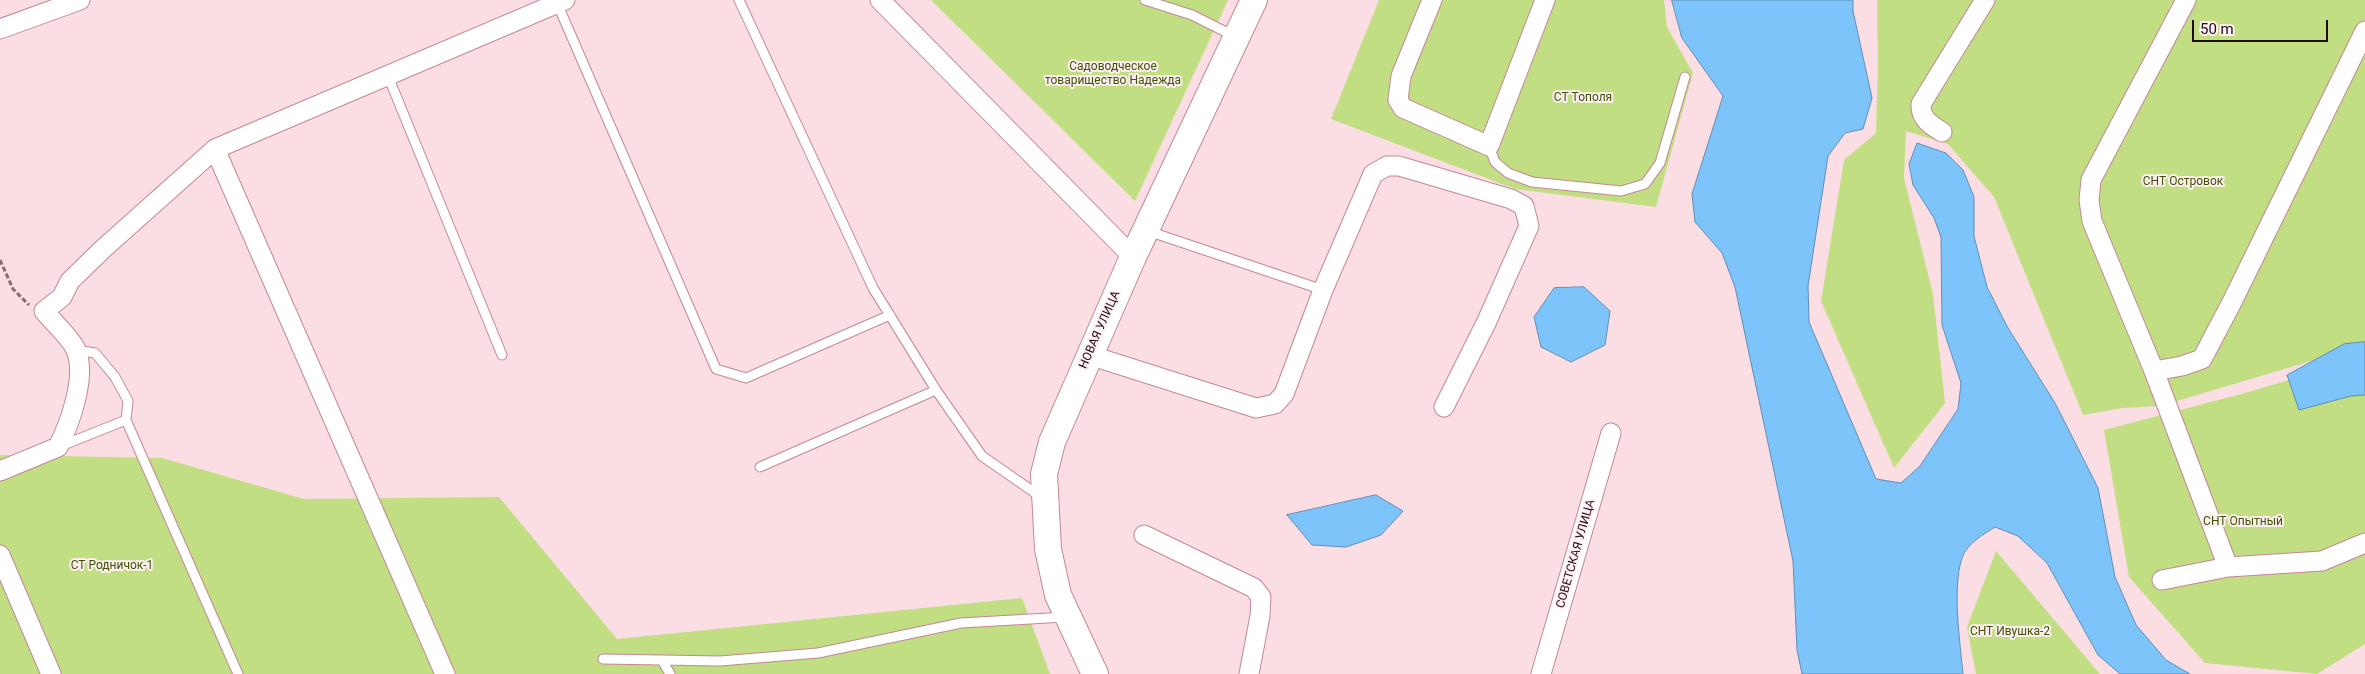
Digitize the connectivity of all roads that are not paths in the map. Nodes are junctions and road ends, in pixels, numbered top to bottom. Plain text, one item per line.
1 (80, 0) edge
2 (739, 0) edge
3 (880, 0) edge
4 (1145, 0) edge
5 (1254, 0) edge
6 (1432, 0) edge
7 (1545, 0) edge
8 (1985, 0) edge
9 (2186, 0) edge
10 (561, 2) edge
11 (0, 29) edge
12 (2365, 31) edge
13 (1236, 37) junction
14 (388, 76) junction
15 (1685, 77) dead end
16 (1942, 132) dead end
17 (1489, 146) junction
18 (215, 149) junction
19 (1146, 231) junction
20 (1133, 257) junction
21 (1323, 290) junction
22 (890, 315) junction
23 (75, 350) junction
24 (502, 355) dead end
25 (1089, 355) junction
26 (2154, 371) junction
27 (936, 390) junction
28 (1444, 407) dead end
29 (126, 420) junction
30 (1610, 433) dead end
31 (58, 447) junction
32 (760, 467) dead end
33 (0, 470) edge
34 (1046, 501) junction
35 (1144, 535) dead end
36 (2365, 543) edge
37 (0, 554) edge
38 (2228, 566) junction
39 (2162, 580) dead end
40 (1068, 616) junction
41 (603, 659) dead end
42 (662, 660) junction
43 (51, 674) edge
44 (238, 674) edge
45 (445, 674) edge
46 (670, 674) edge
47 (1095, 674) edge
48 (1249, 674) edge
49 (1541, 674) edge

1 - 11 street
2 - 22 lane
3 - 20 street
4 - 13 lane
5 - 13 street, НОВАЯ УЛИЦА
6 - 17 street
7 - 17 street
8 - 16 street
9 - 26 street
10 - 14 street
10 - 22 lane
12 - 26 street
13 - 19 street, НОВАЯ УЛИЦА
14 - 18 street
14 - 24 lane
15 - 17 lane
18 - 23 street
18 - 45 street
19 - 20 street, НОВАЯ УЛИЦА
19 - 21 lane
20 - 25 street, НОВАЯ УЛИЦА
21 - 25 street
21 - 28 street
22 - 27 lane
23 - 29 lane
23 - 31 street
25 - 34 street, НОВАЯ УЛИЦА
26 - 38 street
27 - 32 lane
27 - 34 lane
29 - 31 lane
29 - 44 lane
30 - 49 street, СОВЕТСКАЯ УЛИЦА
31 - 33 street
34 - 40 street, НОВАЯ УЛИЦА
35 - 48 street
36 - 38 street
37 - 43 street
38 - 39 street
40 - 42 lane
40 - 47 street, НОВАЯ УЛИЦА
41 - 42 lane
42 - 46 lane

